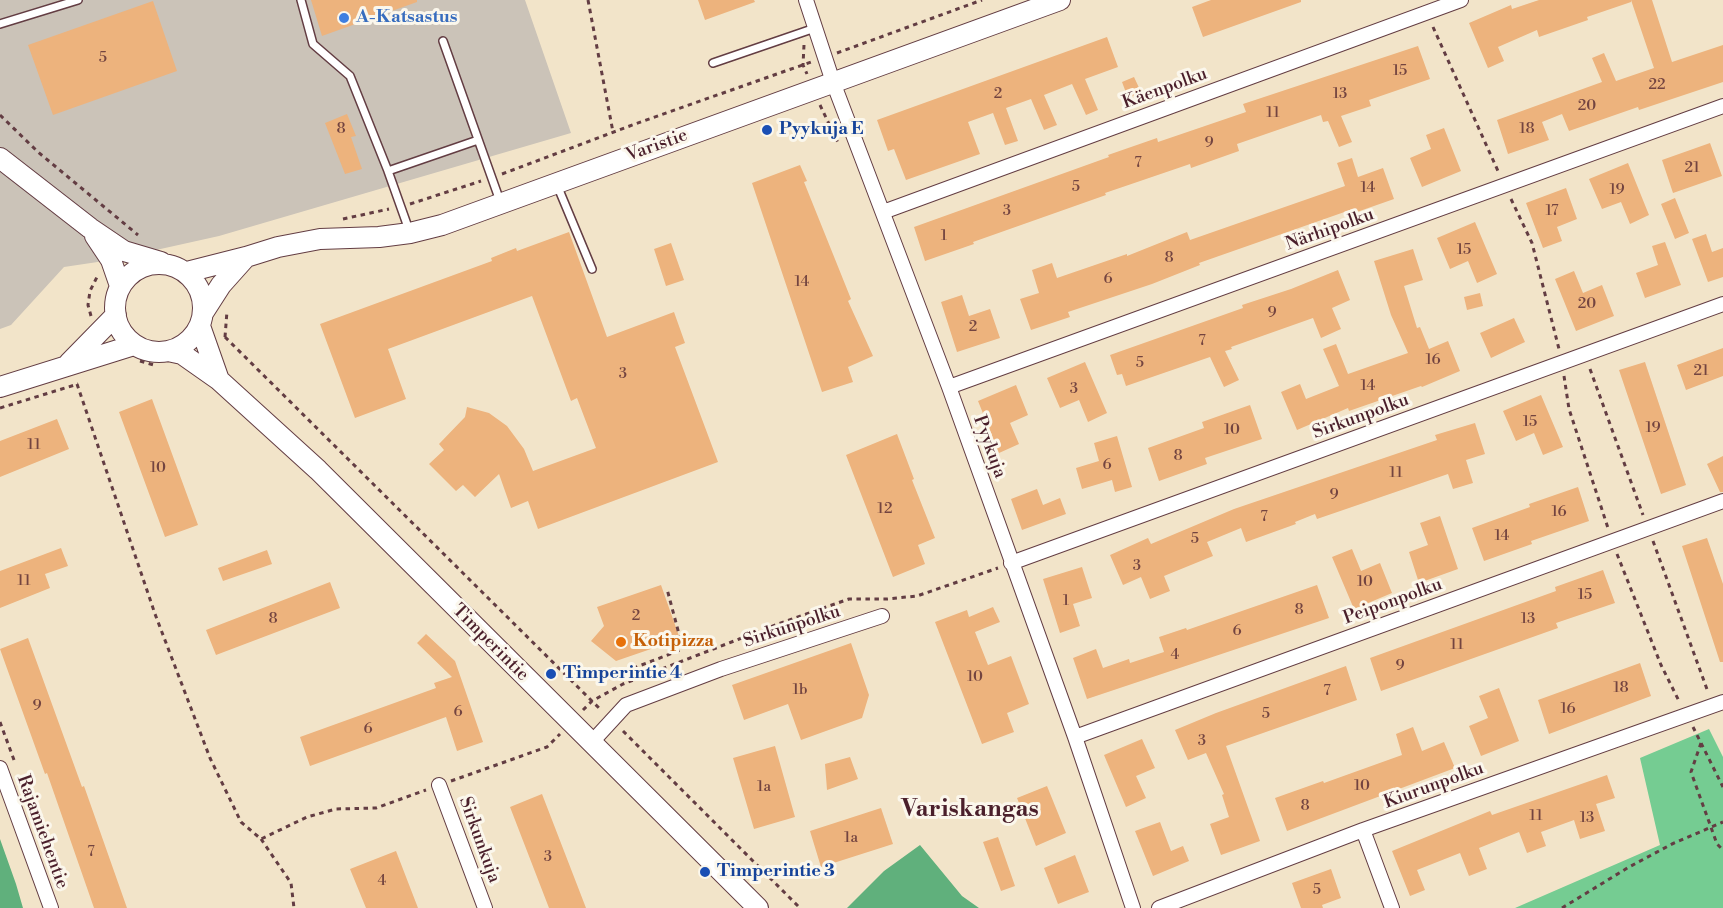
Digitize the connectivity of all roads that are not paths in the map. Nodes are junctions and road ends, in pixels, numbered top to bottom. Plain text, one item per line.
1 (78, 0) edge
2 (301, 0) edge
3 (806, 0) edge
4 (1060, 0) edge
5 (1461, 0) edge
6 (0, 24) edge
7 (815, 28) junction
8 (443, 40) dead end
9 (713, 63) dead end
10 (833, 82) junction
11 (1723, 106) edge
12 (478, 140) junction
13 (0, 158) edge
14 (388, 171) junction
15 (556, 182) junction
16 (501, 203) junction
17 (883, 212) junction
18 (90, 228) junction
19 (410, 232) junction
20 (246, 257) junction
21 (166, 264) junction
22 (592, 269) dead end
23 (187, 272) junction
24 (120, 286) junction
25 (1723, 304) edge
26 (116, 315) junction
27 (202, 320) junction
28 (136, 353) junction
29 (167, 360) junction
30 (68, 364) junction
31 (219, 380) junction
32 (0, 387) edge
33 (949, 387) junction
34 (1723, 501) edge
35 (1005, 565) junction
36 (882, 616) dead end
37 (1723, 702) edge
38 (1075, 737) junction
39 (592, 742) junction
40 (0, 768) edge
41 (439, 785) road end
42 (1363, 830) junction
43 (51, 908) edge
44 (485, 908) edge
45 (758, 908) edge
46 (1133, 908) edge
47 (1159, 908) edge
48 (1392, 908) edge

1 - 6 lane
2 - 14 lane
3 - 7 street, Pyykuja
4 - 10 street, Varistie
5 - 17 street, Käenpolku
7 - 9 lane
7 - 10 street, Pyykuja
8 - 12 lane
10 - 15 street, Varistie
10 - 17 street, Pyykuja
11 - 33 street, Närhipolku
12 - 14 lane
12 - 16 lane
13 - 18 street
14 - 19 lane
15 - 16 street, Varistie
15 - 22 lane
16 - 19 street, Varistie
17 - 33 street, Pyykuja
18 - 21 street
18 - 24 street
19 - 20 street, Varistie
20 - 23 street, Varistie
20 - 27 street
21 - 23 street
21 - 24 street
23 - 27 street
24 - 26 street
25 - 35 street, Sirkunpolku
26 - 28 street
26 - 30 street
27 - 29 street
27 - 31 street, Timperintie
28 - 29 street
28 - 30 street
29 - 31 street, Timperintie
30 - 32 street
31 - 39 street, Timperintie
33 - 35 street, Pyykuja
34 - 38 street, Peiponpolku
35 - 38 street, Pyykuja
36 - 39 street, Sirkunpolku
37 - 42 street, Kiurunpolku
38 - 46 street, Pyykuja
39 - 45 street, Timperintie
40 - 43 street, Rajamiehentie
41 - 44 street, Sirkunkuja
42 - 47 street, Kiurunpolku
42 - 48 street

